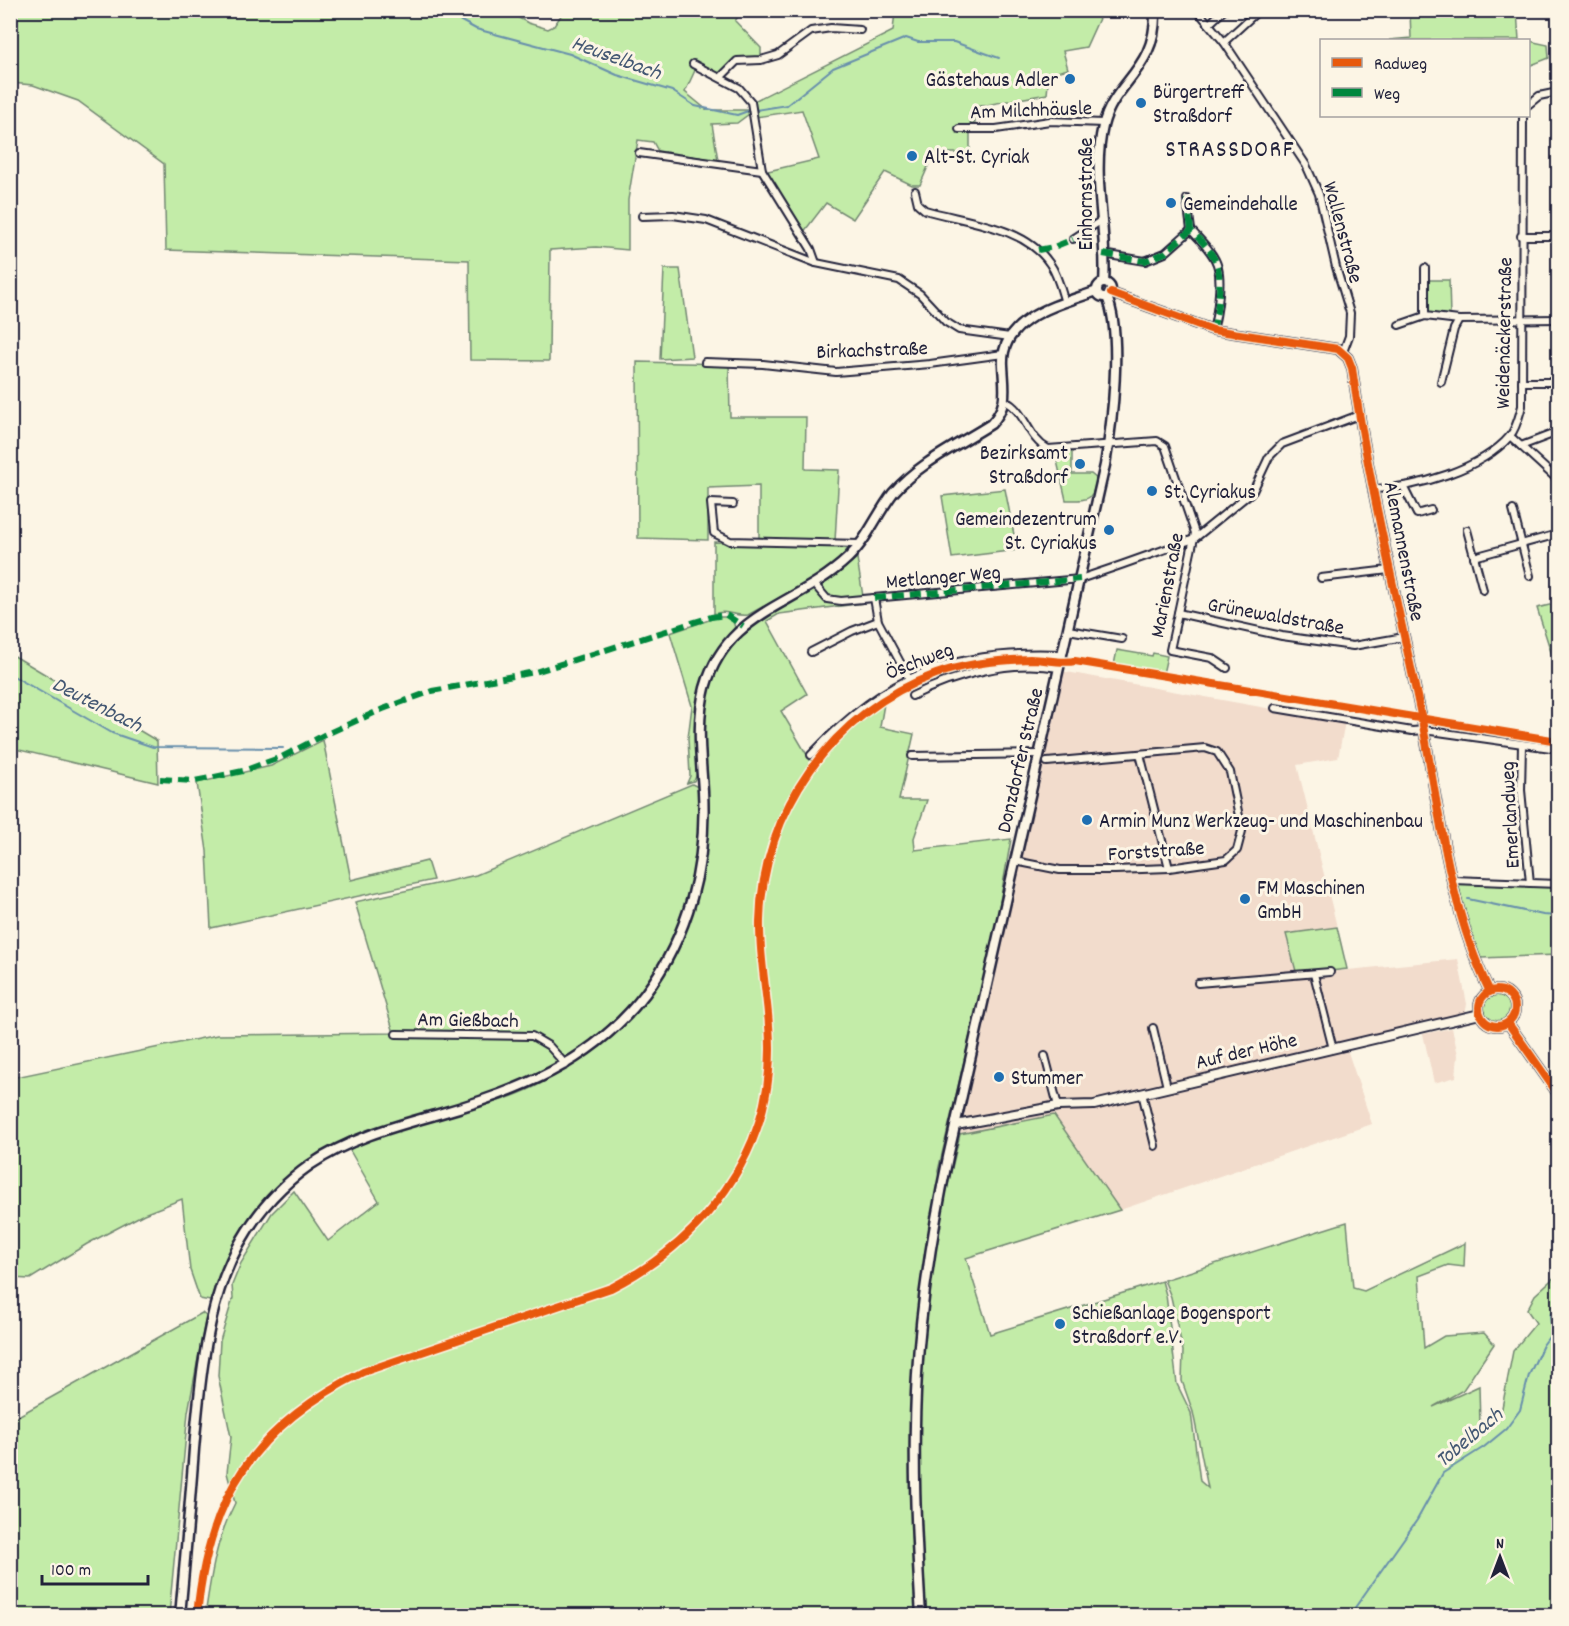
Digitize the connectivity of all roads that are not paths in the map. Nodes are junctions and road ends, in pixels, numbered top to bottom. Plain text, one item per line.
1 (1155, 10) edge
2 (1197, 10) edge
3 (1224, 10) edge
4 (1259, 10) edge
5 (1209, 24) junction
6 (860, 30) dead end
7 (1224, 42) junction
8 (693, 64) dead end
9 (721, 77) junction
10 (1558, 92) edge
11 (1530, 103) edge
12 (1523, 117) edge
13 (1103, 123) junction
14 (959, 129) dead end
15 (639, 153) dead end
16 (762, 170) junction
17 (915, 191) dead end
18 (1187, 199) dead end
19 (642, 216) dead end
20 (1102, 220) junction
21 (1191, 230) junction
22 (1521, 236) junction
23 (1558, 236) edge
24 (1073, 239) dead end
25 (1103, 254) junction
26 (816, 263) junction
27 (1425, 268) dead end
28 (1104, 283) junction
29 (1097, 291) junction
30 (1109, 295) junction
31 (1065, 303) junction
32 (1425, 316) junction
33 (1521, 319) junction
34 (1558, 319) edge
35 (1459, 320) junction
36 (1399, 325) dead end
37 (1213, 330) junction
38 (1010, 338) junction
39 (1343, 352) junction
40 (1003, 354) junction
41 (705, 362) dead end
42 (1441, 382) dead end
43 (1522, 382) junction
44 (1558, 382) edge
45 (1005, 401) junction
46 (1359, 415) junction
47 (1558, 432) edge
48 (1510, 436) junction
49 (1108, 444) junction
50 (1521, 446) junction
51 (1558, 480) edge
52 (1404, 488) junction
53 (1374, 489) junction
54 (734, 504) dead end
55 (1431, 510) dead end
56 (1513, 510) dead end
57 (1467, 530) dead end
58 (1558, 534) edge
59 (1194, 539) junction
60 (860, 544) junction
61 (1521, 544) junction
62 (1474, 557) junction
63 (1389, 570) junction
64 (1530, 576) dead end
65 (1321, 578) dead end
66 (1080, 579) junction
67 (814, 585) junction
68 (1483, 590) dead end
69 (874, 598) junction
70 (1178, 613) junction
71 (879, 621) junction
72 (1068, 630) junction
73 (1404, 637) junction
74 (1122, 639) dead end
75 (811, 652) dead end
76 (1062, 654) junction
77 (1059, 668) junction
78 (1227, 668) dead end
79 (908, 677) junction
80 (912, 696) dead end
81 (1275, 708) dead end
82 (1424, 730) junction
83 (1522, 745) junction
84 (1558, 749) edge
85 (1039, 754) junction
86 (1140, 754) junction
87 (811, 755) dead end
88 (912, 756) dead end
89 (1047, 762) dead end
90 (1015, 861) junction
91 (1169, 868) junction
92 (1453, 880) junction
93 (1530, 883) junction
94 (1558, 884) edge
95 (1330, 972) dead end
96 (1314, 974) junction
97 (1198, 983) dead end
98 (1490, 992) junction
99 (1480, 1014) junction
100 (1508, 1023) junction
101 (1153, 1028) dead end
102 (396, 1034) dead end
103 (1333, 1049) junction
104 (1045, 1056) dead end
105 (566, 1065) junction
106 (1167, 1087) junction
107 (1142, 1093) junction
108 (1558, 1094) edge
109 (1058, 1106) junction
110 (956, 1125) junction
111 (1155, 1146) dead end
112 (180, 1616) edge
113 (921, 1616) edge

1 - 13 main road, Einhornstraße
2 - 5 street, Wallenstraße
3 - 5 street
4 - 7 street
5 - 7 street, Wallenstraße
6 - 9 street
7 - 39 street, Wallenstraße
8 - 9 street
9 - 16 street
10 - 11 street
12 - 22 street, Weidenäckerstraße
13 - 14 street, Am Milchhäusle
13 - 20 main road, Einhornstraße
15 - 16 street
16 - 26 street
17 - 31 street
18 - 21 street
19 - 26 street
20 - 24 street
20 - 25 main road, Einhornstraße
21 - 25 street
21 - 37 street
22 - 23 street
22 - 33 street, Weidenäckerstraße
25 - 28 main road, Einhornstraße
26 - 38 street
27 - 32 street
28 - 29 main road
28 - 30 main road
29 - 30 main road
29 - 31 main road
30 - 37 street
30 - 49 main road, Donzdorfer Straße
31 - 38 main road
32 - 35 street
32 - 36 street
33 - 34 street
33 - 35 street
33 - 43 street, Weidenäckerstraße
35 - 42 street
37 - 39 street
38 - 40 main road
39 - 46 street, Alemannenstraße
40 - 41 street, Birkachstraße
40 - 45 main road
43 - 44 street
43 - 48 street, Weidenäckerstraße
45 - 49 street, Marienstraße
45 - 60 main road
46 - 53 street, Alemannenstraße
46 - 59 street
47 - 50 street
48 - 50 street
48 - 52 street, Weidenäckerstraße
49 - 59 street, Marienstraße
49 - 66 main road, Donzdorfer Straße
50 - 51 street
52 - 53 street, Weidenäckerstraße
52 - 55 street
53 - 63 street, Alemannenstraße
54 - 60 street
56 - 61 street
57 - 62 street
58 - 61 street
59 - 66 street, Metlanger Weg
59 - 70 street, Marienstraße
60 - 67 main road
61 - 62 street
61 - 64 street
62 - 68 street
63 - 65 street
63 - 73 street, Alemannenstraße
66 - 69 street, Metlanger Weg
66 - 72 main road, Donzdorfer Straße
67 - 69 street, Metlanger Weg
67 - 105 main road
69 - 71 street
70 - 73 street, Grünewaldstraße
70 - 78 street, Marienstraße
71 - 75 street
71 - 79 street
72 - 74 street
72 - 76 main road, Donzdorfer Straße
73 - 82 street, Alemannenstraße
76 - 77 main road, Donzdorfer Straße
76 - 79 street, Öschweg
77 - 80 street
77 - 85 main road, Donzdorfer Straße
79 - 87 street, Öschweg
81 - 82 street
82 - 83 street
82 - 92 street, Alemannenstraße
83 - 84 street
83 - 93 street, Emerlandweg
85 - 88 street
85 - 90 main road, Donzdorfer Straße
86 - 89 street, Forststraße
86 - 91 street
86 - 91 street, Forststraße
90 - 91 street, Forststraße
90 - 110 main road, Donzdorfer Straße
92 - 93 street
92 - 98 street, Alemannenstraße
93 - 94 street
95 - 96 street
96 - 97 street
96 - 103 street
98 - 99 street
98 - 100 street
99 - 100 street
99 - 103 street, Auf der Höhe
100 - 108 street
101 - 106 street
102 - 105 street, Am Gießbach
103 - 106 street, Auf der Höhe
104 - 109 street
105 - 112 main road
106 - 107 street, Auf der Höhe
107 - 109 street, Auf der Höhe
107 - 111 street
109 - 110 street, Auf der Höhe
110 - 113 main road, Donzdorfer Straße

